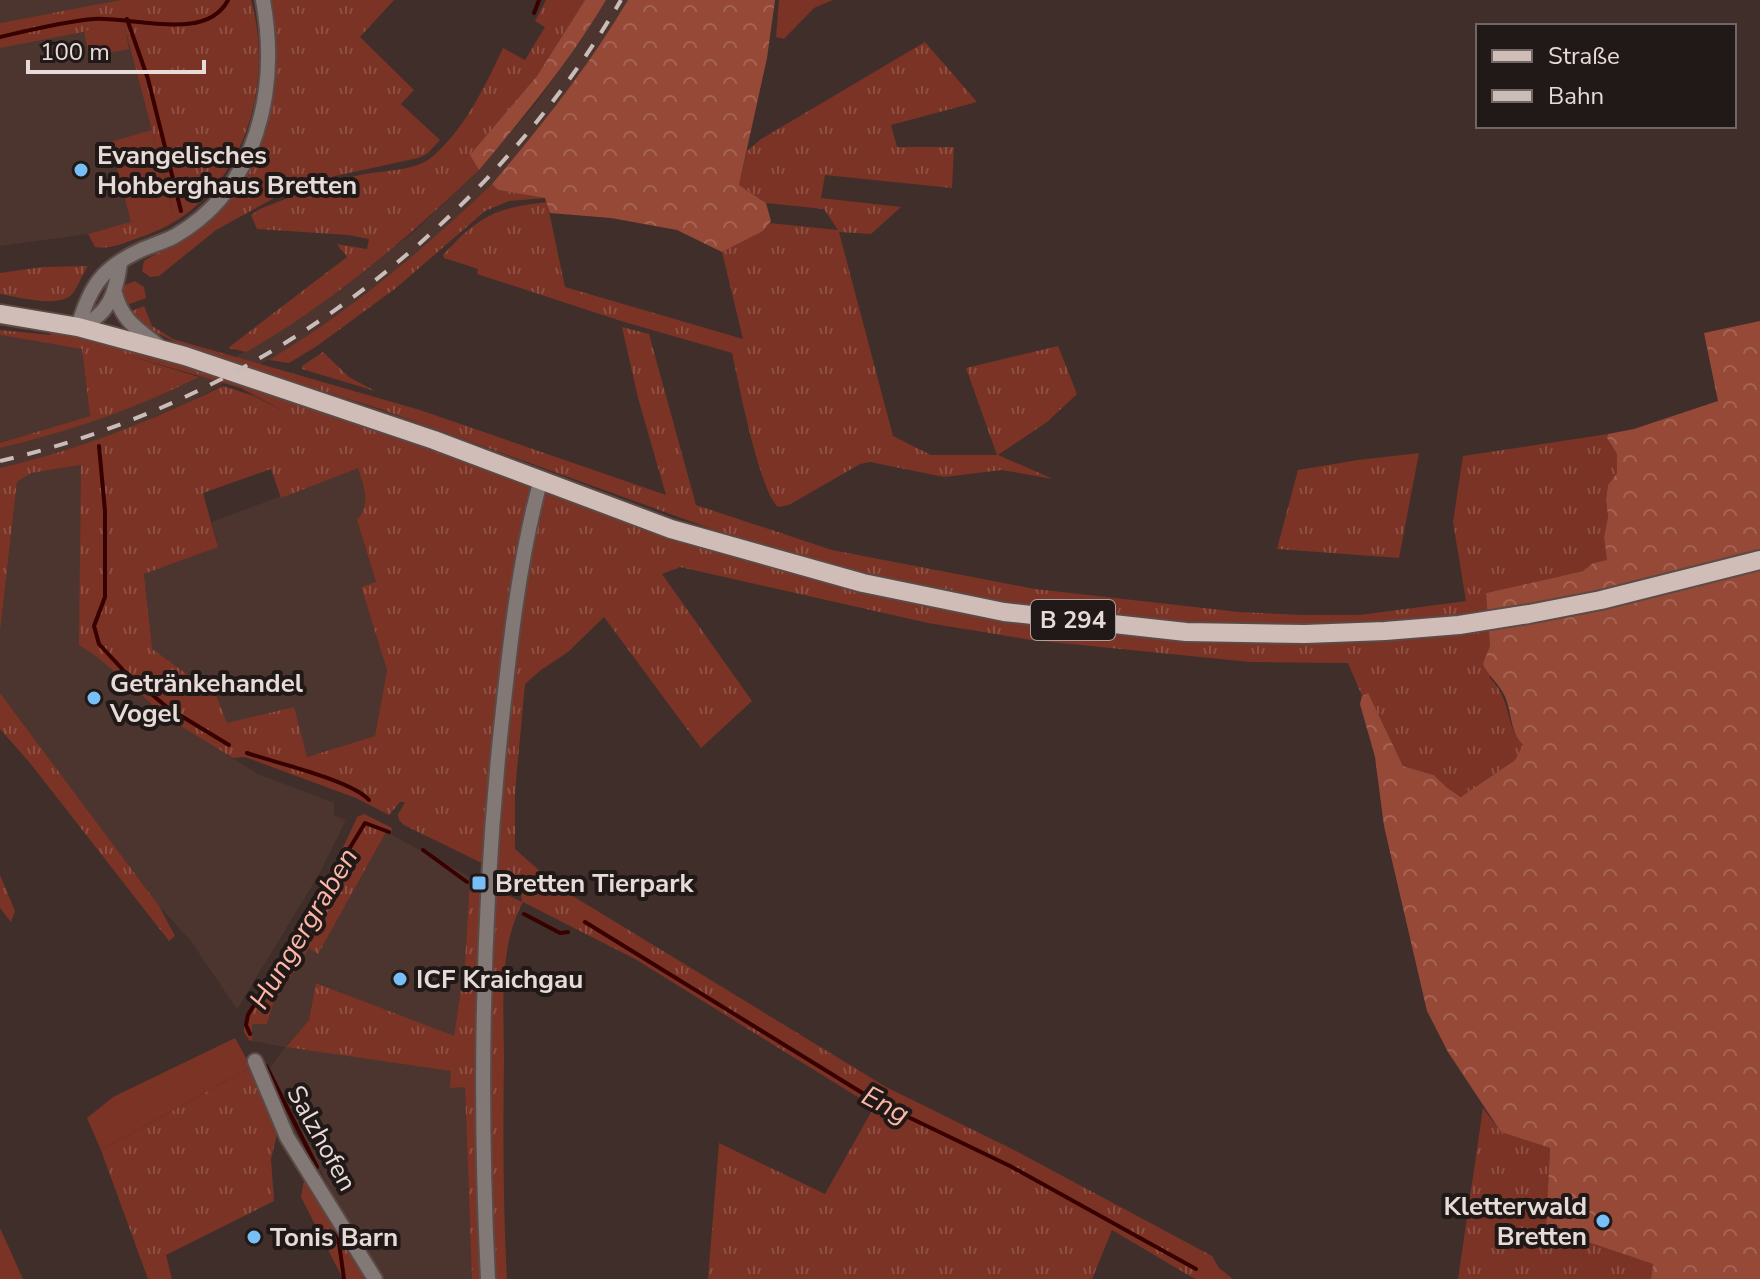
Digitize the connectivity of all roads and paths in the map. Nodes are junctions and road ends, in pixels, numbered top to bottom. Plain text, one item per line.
1 (263, 0) edge
2 (120, 263) junction
3 (114, 290) junction
4 (0, 314) edge
5 (78, 327) junction
6 (162, 349) junction
7 (541, 479) junction
8 (1760, 560) edge
9 (255, 1061) dead end
10 (375, 1279) edge
11 (488, 1279) edge

1 - 2 street
2 - 3 street
2 - 5 street
3 - 5 street
3 - 6 street
4 - 5 main road, B 294
5 - 6 main road, B 294
6 - 7 main road, B 294
7 - 8 main road, B 294
7 - 11 street
9 - 10 street, Salzhofen

